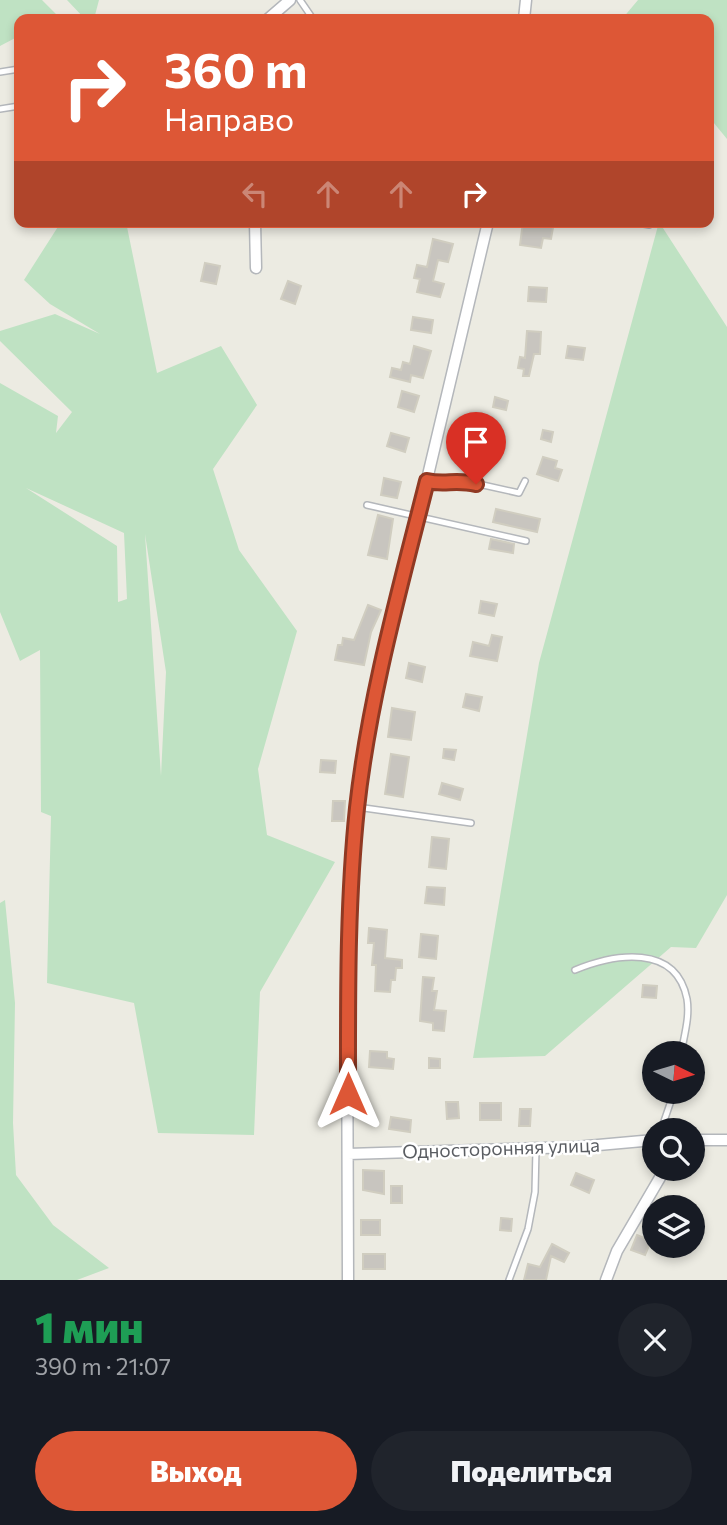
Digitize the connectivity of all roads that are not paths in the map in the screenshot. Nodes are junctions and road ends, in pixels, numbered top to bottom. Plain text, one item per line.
1 (290, 0) edge
2 (274, 14) edge
3 (255, 228) edge
4 (487, 228) edge
5 (256, 268) dead end
6 (427, 481) junction
7 (525, 481) dead end
8 (367, 505) dead end
9 (418, 517) junction
10 (526, 541) dead end
11 (358, 807) junction
12 (471, 823) dead end
13 (575, 970) dead end
14 (683, 1041) edge
15 (705, 1140) edge
16 (727, 1140) edge
17 (642, 1141) edge
18 (536, 1149) junction
19 (348, 1154) junction
20 (658, 1181) edge
21 (348, 1280) edge
22 (509, 1280) edge
23 (606, 1280) edge

1 - 2 street
3 - 5 street
4 - 6 street
6 - 7 lane
6 - 9 street
8 - 9 lane
9 - 10 lane
9 - 11 street
11 - 12 lane
11 - 19 street
13 - 14 lane
15 - 16 street
17 - 18 street, Односторонняя улица
18 - 19 street, Односторонняя улица
18 - 22 lane
19 - 21 street
20 - 23 street

